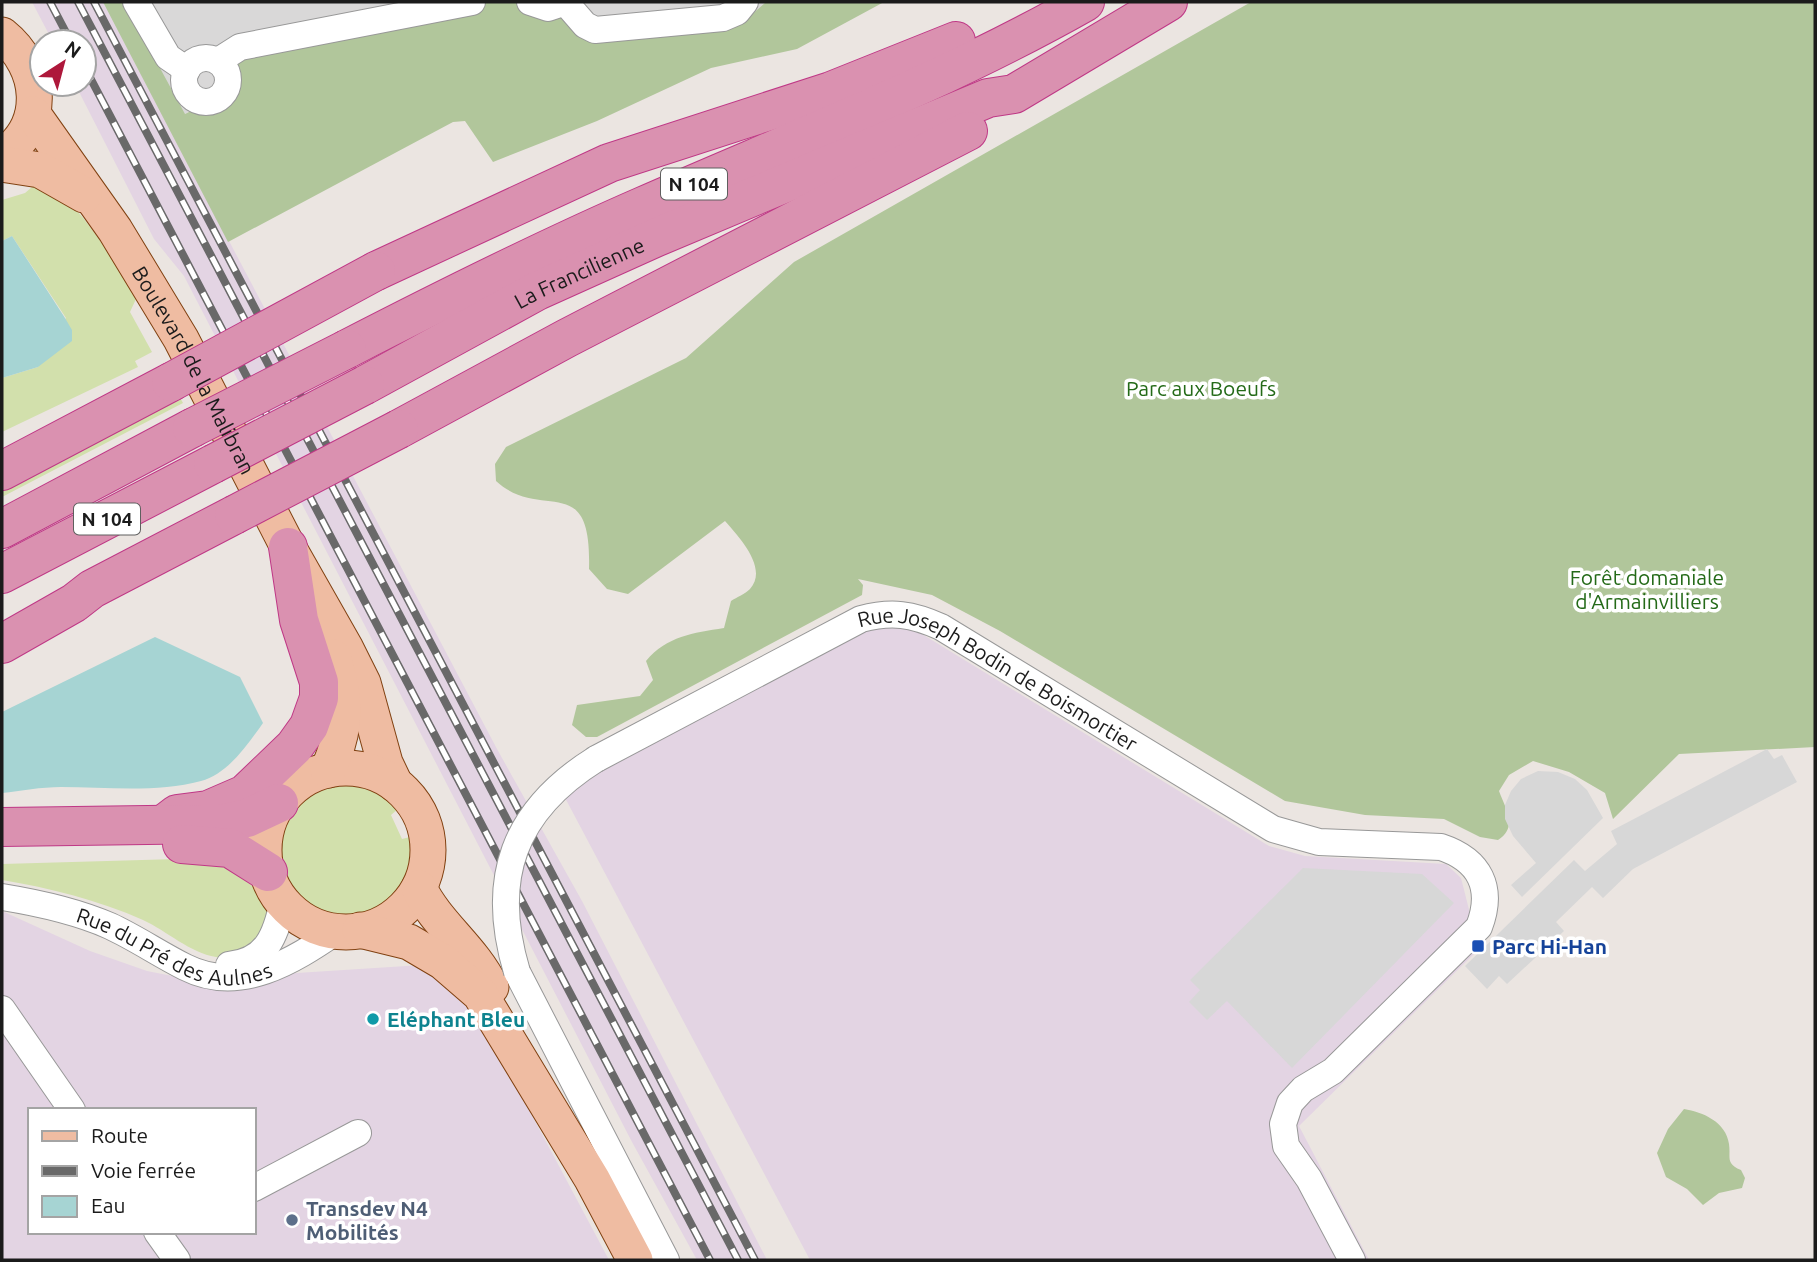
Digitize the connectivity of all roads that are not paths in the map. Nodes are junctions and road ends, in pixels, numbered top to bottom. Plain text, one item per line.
1 (136, 2) edge
2 (472, 2) edge
3 (530, 2) edge
4 (566, 2) edge
5 (745, 2) edge
6 (1085, 2) edge
7 (1168, 2) edge
8 (339, 14) edge
9 (1044, 25) junction
10 (2, 35) edge
11 (218, 61) junction
12 (187, 70) junction
13 (1014, 94) junction
14 (33, 114) junction
15 (2, 156) edge
16 (2, 164) edge
17 (91, 199) junction
18 (2, 471) edge
19 (2, 529) edge
20 (288, 547) junction
21 (2, 574) edge
22 (92, 589) junction
23 (2, 629) edge
24 (2, 644) edge
25 (328, 770) junction
26 (395, 784) junction
27 (279, 803) junction
28 (164, 824) junction
29 (2, 827) edge
30 (2, 850) edge
31 (2, 885) edge
32 (276, 887) junction
33 (419, 888) junction
34 (2, 897) edge
35 (33, 902) junction
36 (2, 915) edge
37 (349, 931) junction
38 (2, 1009) edge
39 (535, 1082) junction
40 (71, 1108) edge
41 (358, 1133) dead end
42 (256, 1187) edge
43 (162, 1234) edge
44 (177, 1260) edge
45 (635, 1260) edge
46 (666, 1260) edge
47 (1352, 1260) edge

1 - 12 street
2 - 8 street
3 - 4 street
4 - 5 street
6 - 9 highway, La Francilienne / N 104
7 - 13 highway, La Francilienne / N 104
8 - 11 street
9 - 18 highway, bridge
9 - 19 highway, La Francilienne / N 104, bridge
10 - 14 main road
11 - 12 street
11 - 12 street
13 - 21 highway, La Francilienne / N 104, bridge
13 - 22 highway, bridge
14 - 15 main road
14 - 17 main road, Boulevard de la Malibran
16 - 17 main road, Boulevard de la Malibran
17 - 20 main road, Boulevard de la Malibran
20 - 25 main road, Boulevard de la Malibran
20 - 26 main road, Boulevard de la Malibran
20 - 28 highway
22 - 23 highway
22 - 24 highway
25 - 26 main road
25 - 27 main road
26 - 33 main road
27 - 28 highway
27 - 32 main road
28 - 29 highway
30 - 32 highway
31 - 32 street, Rue du Pré des Aulnes
32 - 37 main road
33 - 37 main road
33 - 39 main road
34 - 35 street, Rue du Pré des Aulnes
35 - 36 street
35 - 37 street, Rue du Pré des Aulnes
37 - 39 main road
38 - 40 street
39 - 45 main road
41 - 42 street
43 - 44 street
46 - 47 street, Rue Joseph Bodin de Boismortier, bridge

